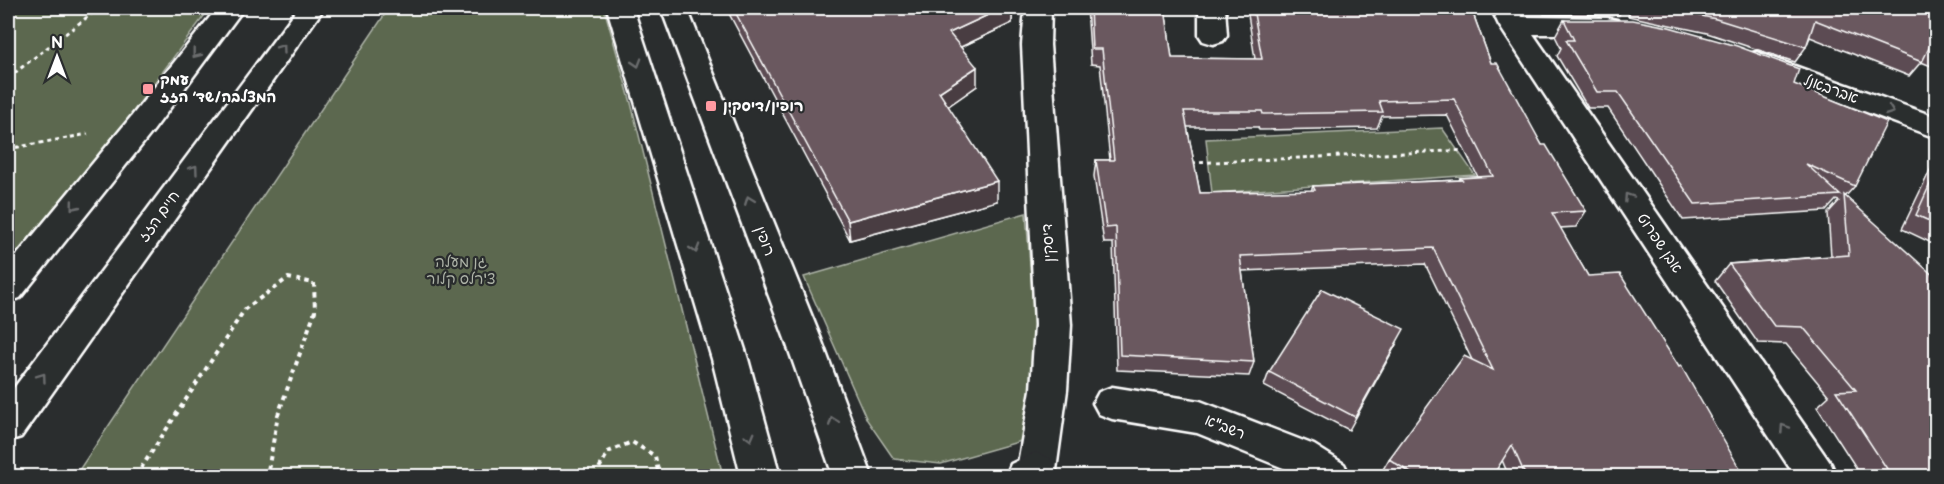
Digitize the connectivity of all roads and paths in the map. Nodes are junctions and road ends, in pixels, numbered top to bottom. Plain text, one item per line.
1 (99, 8) edge
2 (231, 8) edge
3 (311, 8) edge
4 (620, 8) edge
5 (674, 8) edge
6 (1038, 8) edge
7 (1212, 8) edge
8 (1509, 16) edge
9 (1634, 28) edge
10 (1213, 35) dead end
11 (1737, 54) edge
12 (8, 78) edge
13 (142, 124) junction
14 (1936, 128) edge
15 (8, 149) edge
16 (1474, 150) edge
17 (1186, 164) edge
18 (8, 289) edge
19 (1112, 403) dead end
20 (8, 425) edge
21 (855, 474) edge
22 (1032, 474) edge
23 (136, 477) edge
24 (267, 477) edge
25 (595, 477) edge
26 (659, 477) edge
27 (761, 477) edge
28 (1330, 477) edge
29 (1817, 477) edge

1 - 12 path
2 -> 13 street
20 -> 3 street, חיים הזז
4 -> 27 street
21 -> 5 street, רופין
6 - 22 street, דיסקין
7 - 10 street
8 - 9 street
29 -> 8 street, אבן שפרוט
11 -> 14 street, אברבאנל
13 - 15 path
13 -> 18 street
16 - 17 path
19 - 28 street, רשב"א
23 - 24 path
25 - 26 path

